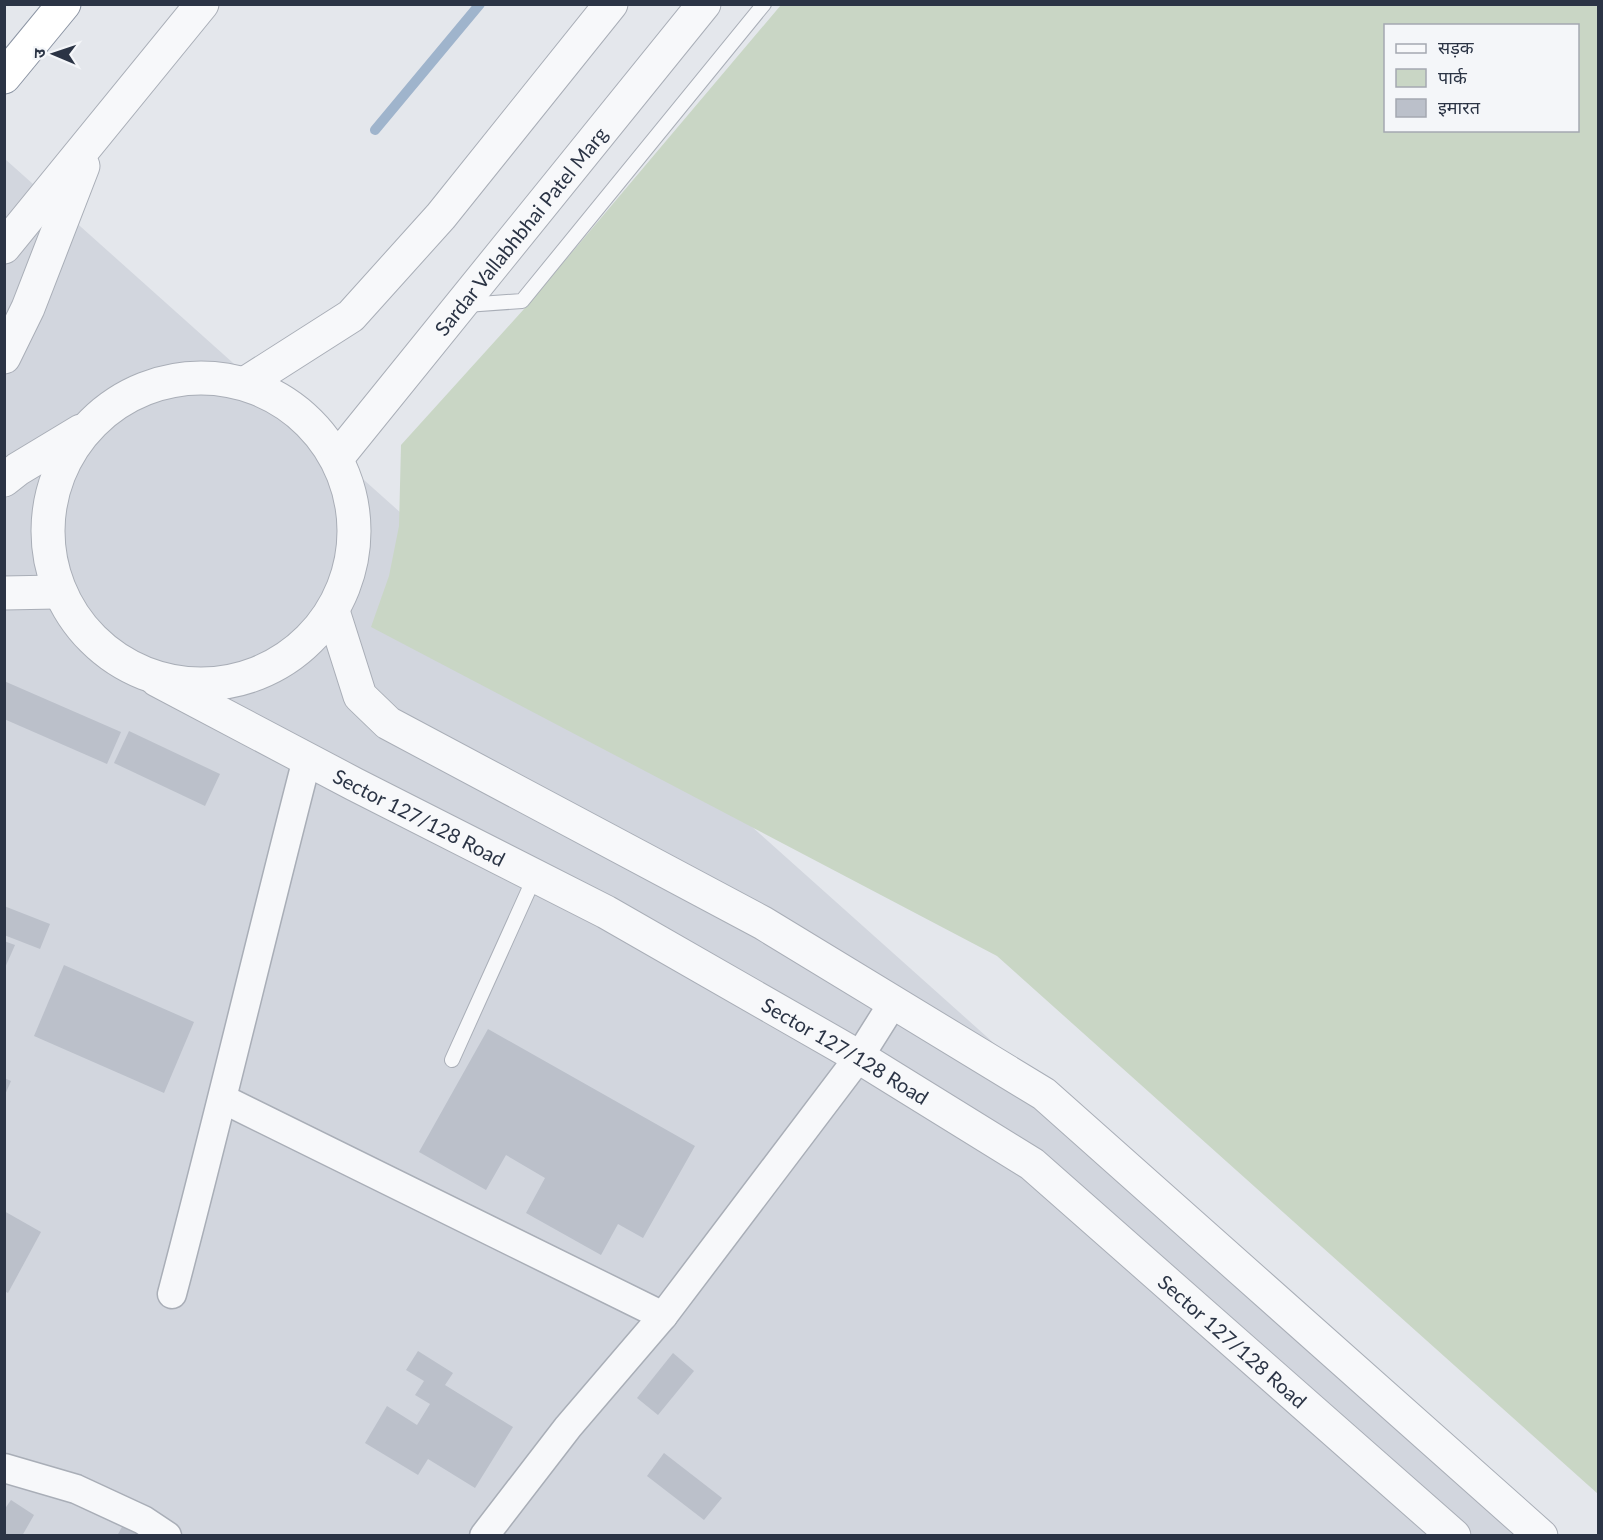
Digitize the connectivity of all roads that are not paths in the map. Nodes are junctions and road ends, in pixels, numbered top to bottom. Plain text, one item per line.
1 (64, 4) edge
2 (202, 4) edge
3 (611, 4) edge
4 (704, 4) edge
5 (764, 4) edge
6 (4, 77) edge
7 (94, 136) junction
8 (4, 247) edge
9 (461, 305) junction
10 (4, 357) edge
11 (246, 383) junction
12 (85, 429) junction
13 (337, 458) junction
14 (9, 467) edge
15 (56, 592) junction
16 (4, 593) edge
17 (333, 611) junction
18 (157, 680) junction
19 (307, 759) junction
20 (535, 876) junction
21 (893, 1003) junction
22 (859, 1057) junction
23 (452, 1060) dead end
24 (223, 1099) junction
25 (172, 1294) dead end
26 (663, 1316) junction
27 (4, 1468) edge
28 (167, 1536) edge
29 (484, 1536) edge
30 (1455, 1536) edge
31 (1541, 1536) edge

1 - 6 highway
2 - 7 street
3 - 11 street
4 - 9 street, Sardar Vallabhbhai Patel Marg
5 - 9 lane
7 - 8 street
7 - 10 street
9 - 13 street, Sardar Vallabhbhai Patel Marg
11 - 12 street
11 - 13 street
12 - 14 street
12 - 15 street
13 - 17 street
15 - 16 street
15 - 18 street, Sector 127/128 Road
17 - 18 street
17 - 21 street
18 - 19 street, Sector 127/128 Road
19 - 20 street, Sector 127/128 Road
19 - 24 street
20 - 22 street, Sector 127/128 Road
20 - 23 lane
21 - 22 street
21 - 31 street
22 - 26 street
22 - 30 street, Sector 127/128 Road
24 - 25 street
24 - 26 street
26 - 29 street
27 - 28 street

